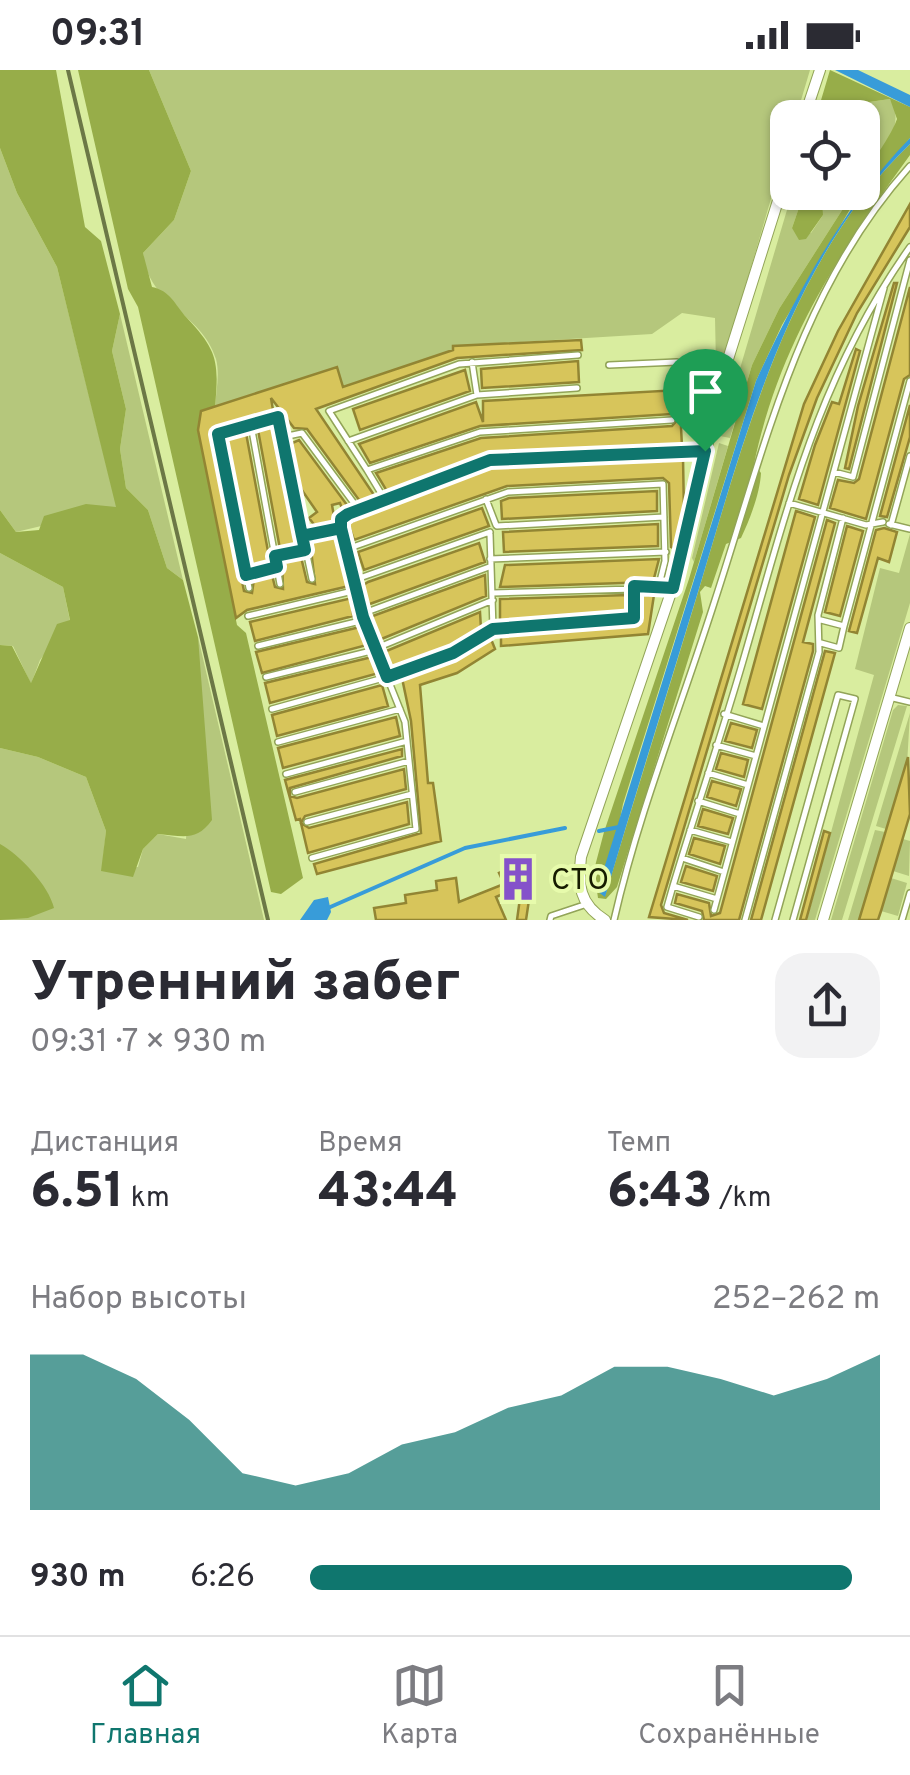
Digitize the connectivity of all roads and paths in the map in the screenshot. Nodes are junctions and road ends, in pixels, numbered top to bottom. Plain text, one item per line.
1 (820, 70) edge
2 (810, 100) edge
3 (910, 166) edge
4 (776, 210) edge
5 (910, 247) edge
6 (910, 260) edge
7 (886, 281) junction
8 (852, 337) junction
9 (869, 343) junction
10 (578, 355) dead end
11 (472, 362) junction
12 (609, 365) dead end
13 (910, 381) edge
14 (577, 388) dead end
15 (477, 395) junction
16 (713, 418) junction
17 (672, 420) dead end
18 (250, 424) junction
19 (283, 437) junction
20 (348, 441) junction
21 (705, 451) junction
22 (910, 456) edge
23 (367, 470) junction
24 (834, 472) junction
25 (486, 499) junction
26 (385, 500) junction
27 (789, 503) junction
28 (359, 510) junction
29 (822, 513) junction
30 (664, 517) junction
31 (842, 518) junction
32 (872, 522) junction
33 (891, 524) junction
34 (496, 526) junction
35 (341, 528) junction
36 (910, 529) edge
37 (490, 532) junction
38 (302, 536) junction
39 (348, 549) junction
40 (305, 550) junction
41 (666, 552) junction
42 (275, 556) junction
43 (490, 559) junction
44 (277, 567) junction
45 (489, 568) junction
46 (246, 575) junction
47 (312, 579) dead end
48 (354, 580) junction
49 (280, 584) dead end
50 (660, 585) junction
51 (634, 586) junction
52 (249, 588) dead end
53 (356, 590) junction
54 (672, 591) junction
55 (493, 597) junction
56 (248, 616) dead end
57 (363, 617) junction
58 (819, 619) junction
59 (844, 626) junction
60 (910, 628) edge
61 (493, 629) junction
62 (820, 643) junction
63 (908, 645) edge
64 (258, 646) dead end
65 (373, 647) junction
66 (266, 677) dead end
67 (387, 677) junction
68 (889, 697) junction
69 (910, 702) edge
70 (272, 709) dead end
71 (400, 709) junction
72 (724, 714) junction
73 (764, 726) junction
74 (406, 741) junction
75 (278, 742) dead end
76 (715, 744) junction
77 (756, 756) junction
78 (409, 762) junction
79 (706, 773) junction
80 (286, 774) dead end
81 (748, 785) junction
82 (295, 792) dead end
83 (412, 794) junction
84 (698, 802) junction
85 (740, 814) junction
86 (307, 822) dead end
87 (690, 830) junction
88 (732, 842) junction
89 (312, 858) dead end
90 (682, 858) junction
91 (724, 872) junction
92 (673, 886) junction
93 (910, 893) edge
94 (717, 899) junction
95 (584, 905) junction
96 (714, 910) dead end
97 (698, 917) dead end
98 (550, 920) edge
99 (604, 920) edge
100 (614, 920) edge
101 (745, 920) edge
102 (775, 920) edge
103 (793, 920) edge
104 (823, 920) edge
105 (902, 920) edge

1 - 2 street
3 - 100 lane
4 - 16 street
5 - 7 lane
6 - 24 lane
7 - 8 lane
7 - 9 lane
8 - 9 lane
8 - 27 lane
9 - 24 lane
10 - 11 lane
11 - 15 lane
11 - 20 lane
12 - 16 lane
13 - 32 lane
14 - 15 lane
15 - 20 lane
16 - 21 street
17 - 23 lane
18 - 19 lane
18 - 42 lane
18 - 46 lane
19 - 28 lane
19 - 38 lane
20 - 23 lane
21 - 26 lane
21 - 54 street
22 - 33 lane
23 - 26 lane
24 - 29 lane
25 - 30 lane
25 - 34 lane
25 - 39 lane
26 - 28 lane
27 - 29 lane
27 - 72 lane
28 - 35 lane
29 - 31 lane
29 - 73 lane
30 - 34 lane
30 - 41 lane
31 - 32 lane
31 - 58 lane
32 - 33 lane
32 - 59 lane
33 - 36 lane
34 - 37 lane
35 - 38 lane
35 - 39 lane
37 - 43 lane
37 - 48 lane
38 - 40 lane
39 - 48 lane
40 - 42 lane
40 - 47 lane
41 - 43 lane
41 - 50 lane
42 - 44 lane
43 - 45 lane
44 - 46 lane
44 - 49 lane
45 - 55 lane
45 - 57 lane
46 - 52 lane
48 - 53 lane
50 - 51 lane
50 - 54 lane
51 - 55 lane
51 - 61 lane
53 - 56 lane
53 - 57 lane
54 - 95 street
55 - 61 lane
55 - 65 lane
57 - 64 lane
57 - 65 lane
58 - 59 lane
58 - 62 lane
59 - 62 lane
60 - 63 street
61 - 67 lane
62 - 101 lane
63 - 68 street
65 - 66 lane
65 - 67 lane
67 - 70 lane
67 - 71 lane
68 - 69 lane
68 - 104 street
71 - 74 lane
71 - 75 lane
72 - 73 lane
72 - 76 lane
73 - 77 lane
74 - 78 lane
74 - 80 lane
76 - 77 lane
76 - 79 lane
77 - 81 lane
78 - 82 lane
78 - 83 lane
79 - 81 lane
79 - 84 lane
81 - 85 lane
83 - 86 lane
83 - 89 lane
84 - 85 lane
84 - 87 lane
85 - 88 lane
87 - 88 lane
87 - 90 lane
88 - 91 lane
90 - 91 lane
90 - 92 lane
91 - 94 lane
92 - 94 lane
92 - 97 lane
93 - 105 lane
94 - 96 lane
95 - 98 lane
95 - 99 street
102 - 103 lane

